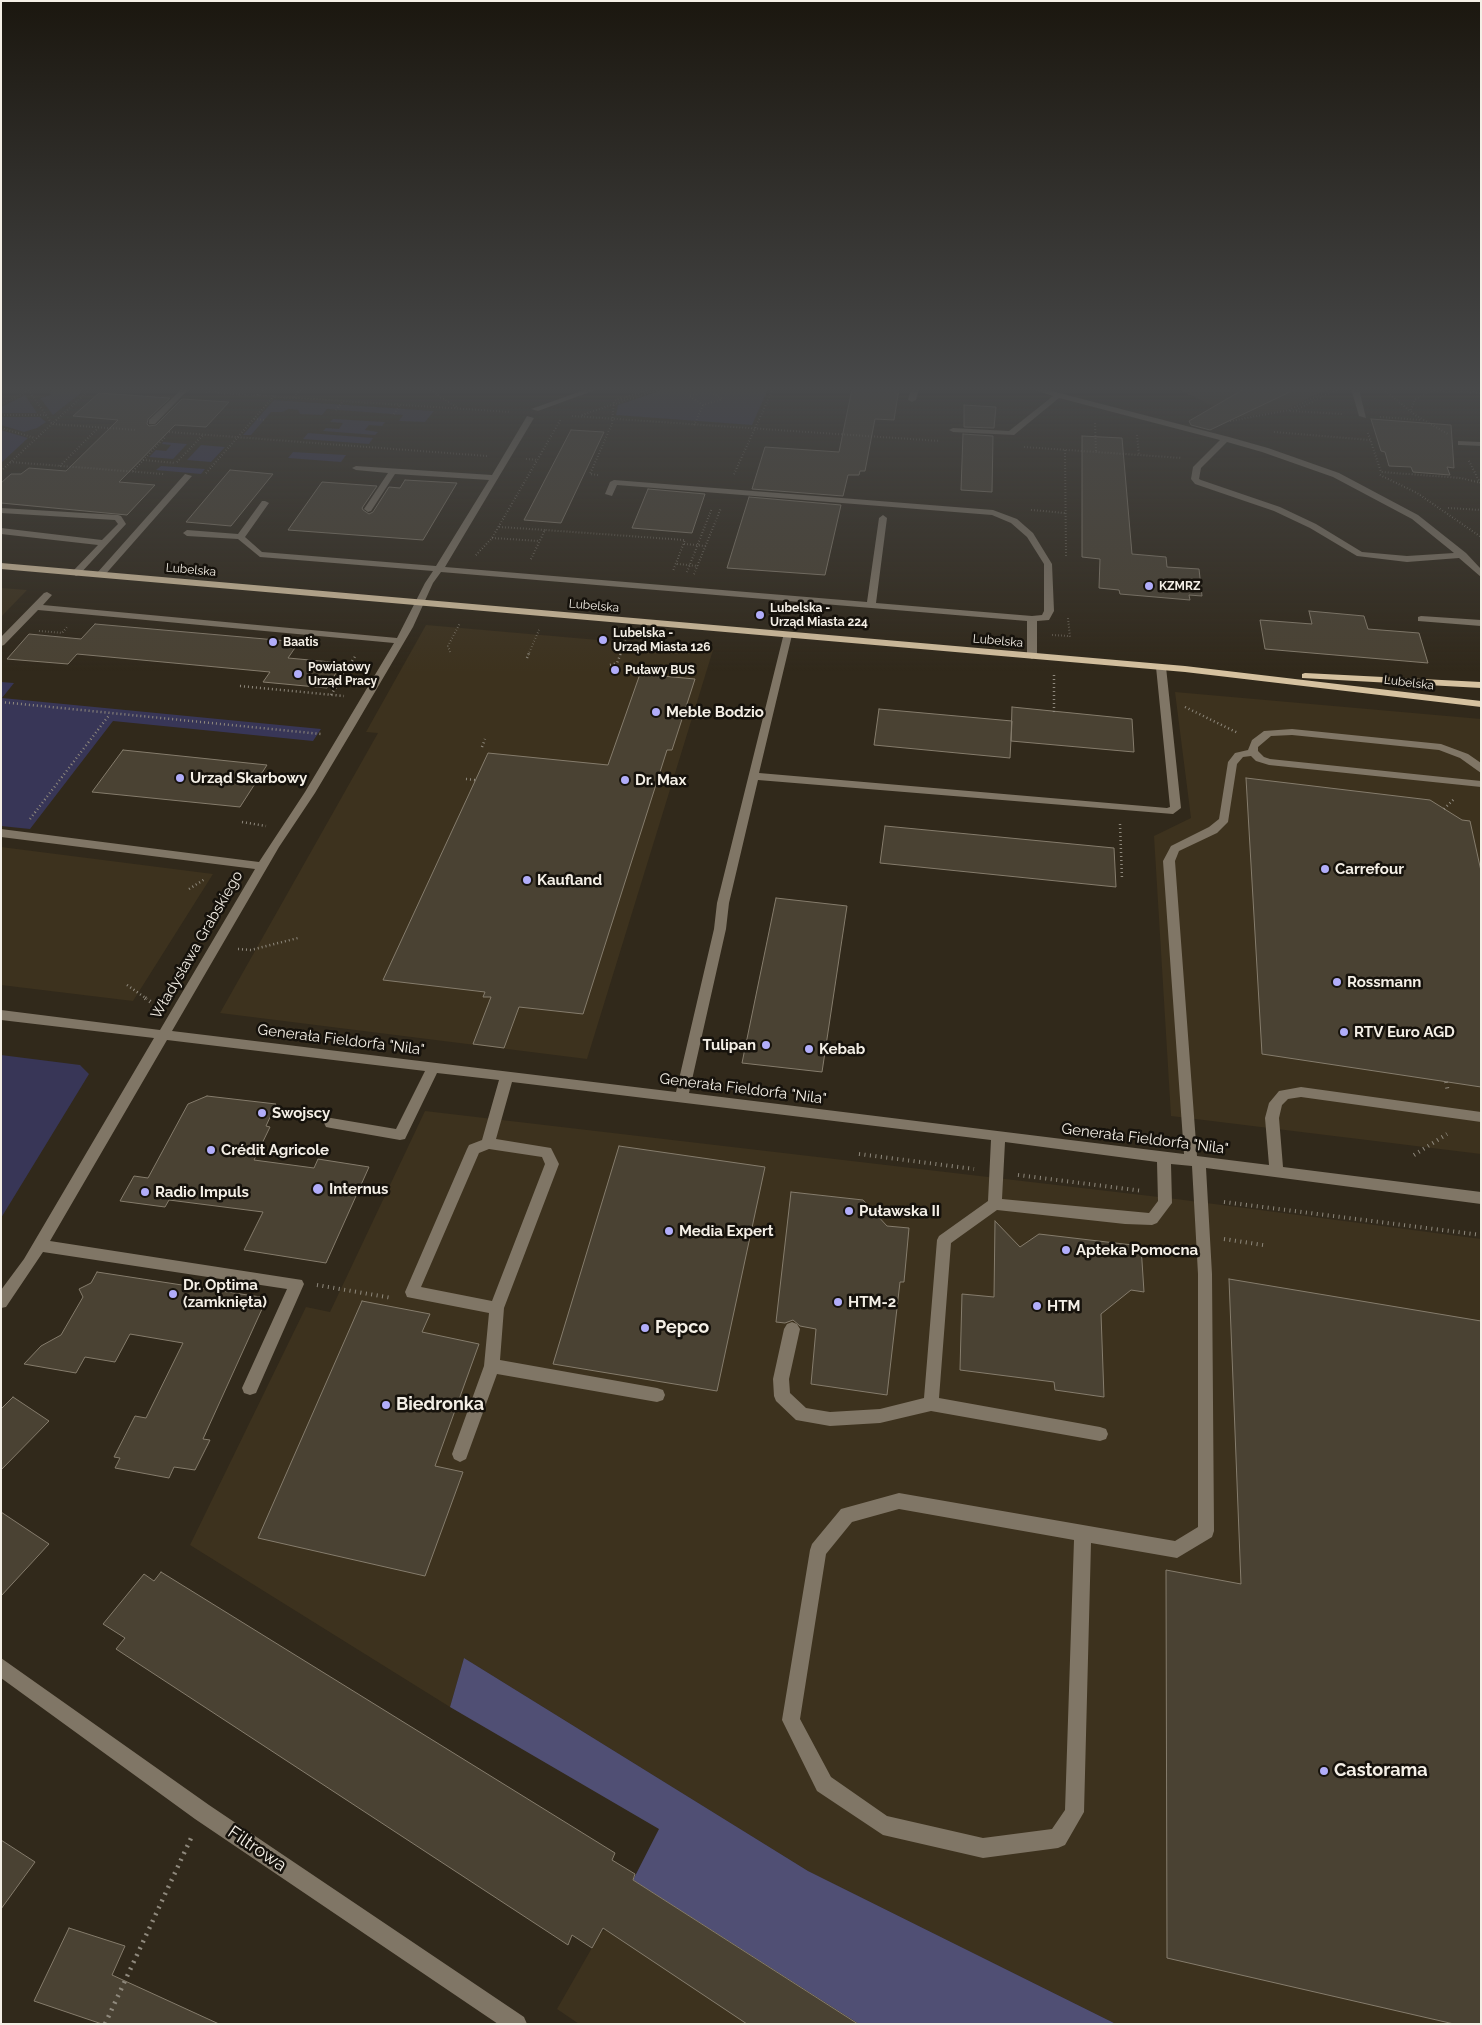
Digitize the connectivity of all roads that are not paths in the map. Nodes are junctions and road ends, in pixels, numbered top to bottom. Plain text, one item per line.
1 (181, 484) edge
2 (385, 484) edge
3 (491, 484) edge
4 (613, 484) edge
5 (632, 484) edge
6 (1202, 484) edge
7 (1353, 484) edge
8 (609, 494) dead end
9 (265, 503) dead end
10 (368, 509) dead end
11 (1, 510) edge
12 (883, 518) dead end
13 (1, 531) edge
14 (187, 533) dead end
15 (240, 537) junction
16 (105, 543) junction
17 (1463, 555) junction
18 (1, 566) edge
19 (437, 570) junction
20 (76, 573) junction
21 (1481, 574) edge
22 (100, 575) junction
23 (47, 595) dead end
24 (419, 603) junction
25 (871, 605) junction
26 (36, 607) junction
27 (1032, 619) junction
28 (1421, 619) dead end
29 (1481, 624) edge
30 (787, 635) junction
31 (400, 641) junction
32 (1, 643) edge
33 (1032, 656) junction
34 (1160, 667) junction
35 (1185, 670) junction
36 (1481, 685) edge
37 (1481, 704) edge
38 (1255, 747) junction
39 (1481, 770) edge
40 (754, 776) junction
41 (1481, 784) edge
42 (1, 833) edge
43 (262, 866) junction
44 (1, 1015) edge
45 (163, 1034) junction
46 (433, 1068) junction
47 (507, 1076) junction
48 (681, 1098) junction
49 (1481, 1117) edge
50 (331, 1123) dead end
51 (998, 1136) junction
52 (488, 1143) junction
53 (1164, 1158) junction
54 (1195, 1161) junction
55 (1277, 1172) junction
56 (1481, 1198) edge
57 (995, 1204) junction
58 (39, 1245) junction
59 (1, 1302) edge
60 (497, 1308) junction
61 (792, 1330) dead end
62 (492, 1366) junction
63 (250, 1388) dead end
64 (657, 1395) dead end
65 (931, 1404) junction
66 (1100, 1434) dead end
67 (460, 1454) dead end
68 (1083, 1535) junction
69 (1, 1667) edge
70 (517, 2024) edge

1 - 22 street
2 - 10 street
3 - 19 street, Władysława Grabskiego
4 - 8 street
5 - 27 street
6 - 17 street
7 - 17 street
9 - 15 street
11 - 16 street
12 - 25 street
13 - 16 street
14 - 15 street
15 - 19 street
16 - 20 street
17 - 21 street
18 - 20 main road, Lubelska
19 - 24 street, Władysława Grabskiego
19 - 25 street
20 - 22 main road, Lubelska
22 - 24 main road, Lubelska
23 - 26 street
24 - 30 main road, Lubelska
24 - 31 street, Władysława Grabskiego
25 - 27 street
26 - 31 street
26 - 32 street
27 - 33 street
28 - 29 street
30 - 33 main road, Lubelska
30 - 40 street
31 - 43 street, Władysława Grabskiego
33 - 34 main road, Lubelska
34 - 35 main road, Lubelska
34 - 40 street
35 - 36 main road, Lubelska
35 - 37 main road, Lubelska
38 - 39 street
38 - 41 street
38 - 54 street
40 - 48 street
42 - 43 street
43 - 45 street, Władysława Grabskiego
44 - 45 street, Generała Fieldorfa "Nila"
45 - 46 street, Generała Fieldorfa "Nila"
45 - 58 street, Władysława Grabskiego
46 - 47 street, Generała Fieldorfa "Nila"
46 - 50 street
47 - 48 street, Generała Fieldorfa "Nila"
47 - 52 street
48 - 51 street, Generała Fieldorfa "Nila"
49 - 55 street
51 - 53 street, Generała Fieldorfa "Nila"
51 - 57 street
52 - 60 street
52 - 60 street
53 - 54 street, Generała Fieldorfa "Nila"
53 - 57 street
54 - 55 street, Generała Fieldorfa "Nila"
54 - 68 street
55 - 56 street, Generała Fieldorfa "Nila"
57 - 65 street
58 - 59 street, Władysława Grabskiego
58 - 63 street
60 - 62 street
61 - 65 street
62 - 64 street
62 - 67 street
65 - 66 street
68 - 68 street
69 - 70 street, Filtrowa

